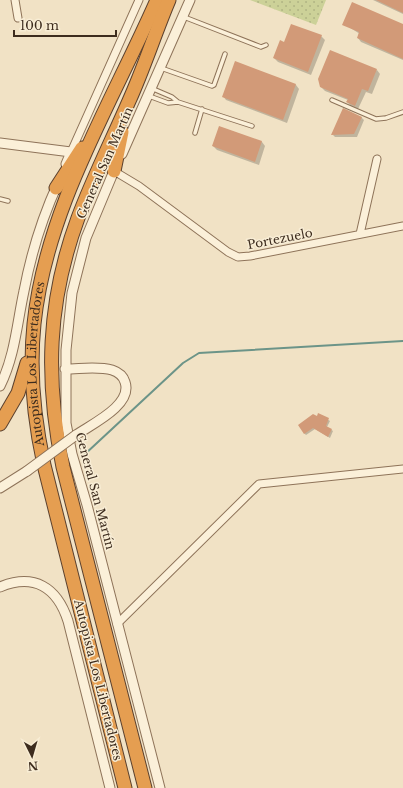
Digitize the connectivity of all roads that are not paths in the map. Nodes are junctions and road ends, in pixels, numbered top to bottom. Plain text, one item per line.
1 (15, 0) edge
2 (139, 0) edge
3 (157, 0) edge
4 (169, 0) edge
5 (190, 0) edge
6 (183, 16) junction
7 (18, 18) dead end
8 (266, 45) dead end
9 (225, 54) dead end
10 (160, 67) junction
11 (149, 91) junction
12 (130, 100) junction
13 (332, 100) dead end
14 (178, 102) junction
15 (202, 109) junction
16 (403, 112) edge
17 (101, 118) junction
18 (252, 126) dead end
19 (195, 133) dead end
20 (0, 143) edge
21 (71, 152) junction
22 (377, 159) dead end
23 (114, 171) junction
24 (56, 188) junction
25 (0, 199) edge
26 (8, 201) dead end
27 (403, 226) edge
28 (360, 234) junction
29 (34, 324) junction
30 (65, 369) junction
31 (0, 386) edge
32 (0, 424) edge
33 (403, 469) edge
34 (23, 474) junction
35 (0, 488) edge
36 (0, 496) edge
37 (0, 587) edge
38 (117, 624) junction
39 (110, 788) edge
40 (125, 788) edge
41 (145, 788) edge
42 (160, 788) edge

1 - 7 street
2 - 21 street
3 - 17 highway, Autopista Los Libertadores
4 - 12 highway, Autopista Los Libertadores
5 - 6 street, General San Martín
6 - 8 lane
6 - 10 street, General San Martín
9 - 10 lane
10 - 11 street, General San Martín
11 - 14 lane
11 - 14 lane
11 - 23 street, General San Martín
12 - 23 highway
12 - 41 highway, Autopista Los Libertadores
13 - 16 lane
14 - 15 lane
15 - 18 lane
15 - 19 lane
17 - 24 highway
17 - 29 highway, Autopista Los Libertadores
20 - 21 street
21 - 24 street
22 - 28 street
23 - 28 street, Portezuelo
23 - 30 street, General San Martín
24 - 31 street
25 - 26 lane
27 - 28 street, Portezuelo
29 - 32 highway
29 - 40 highway, Autopista Los Libertadores
30 - 34 street, bridge
30 - 38 street, General San Martín
33 - 38 street
34 - 35 street
34 - 36 street
37 - 39 street
38 - 42 street, General San Martín

